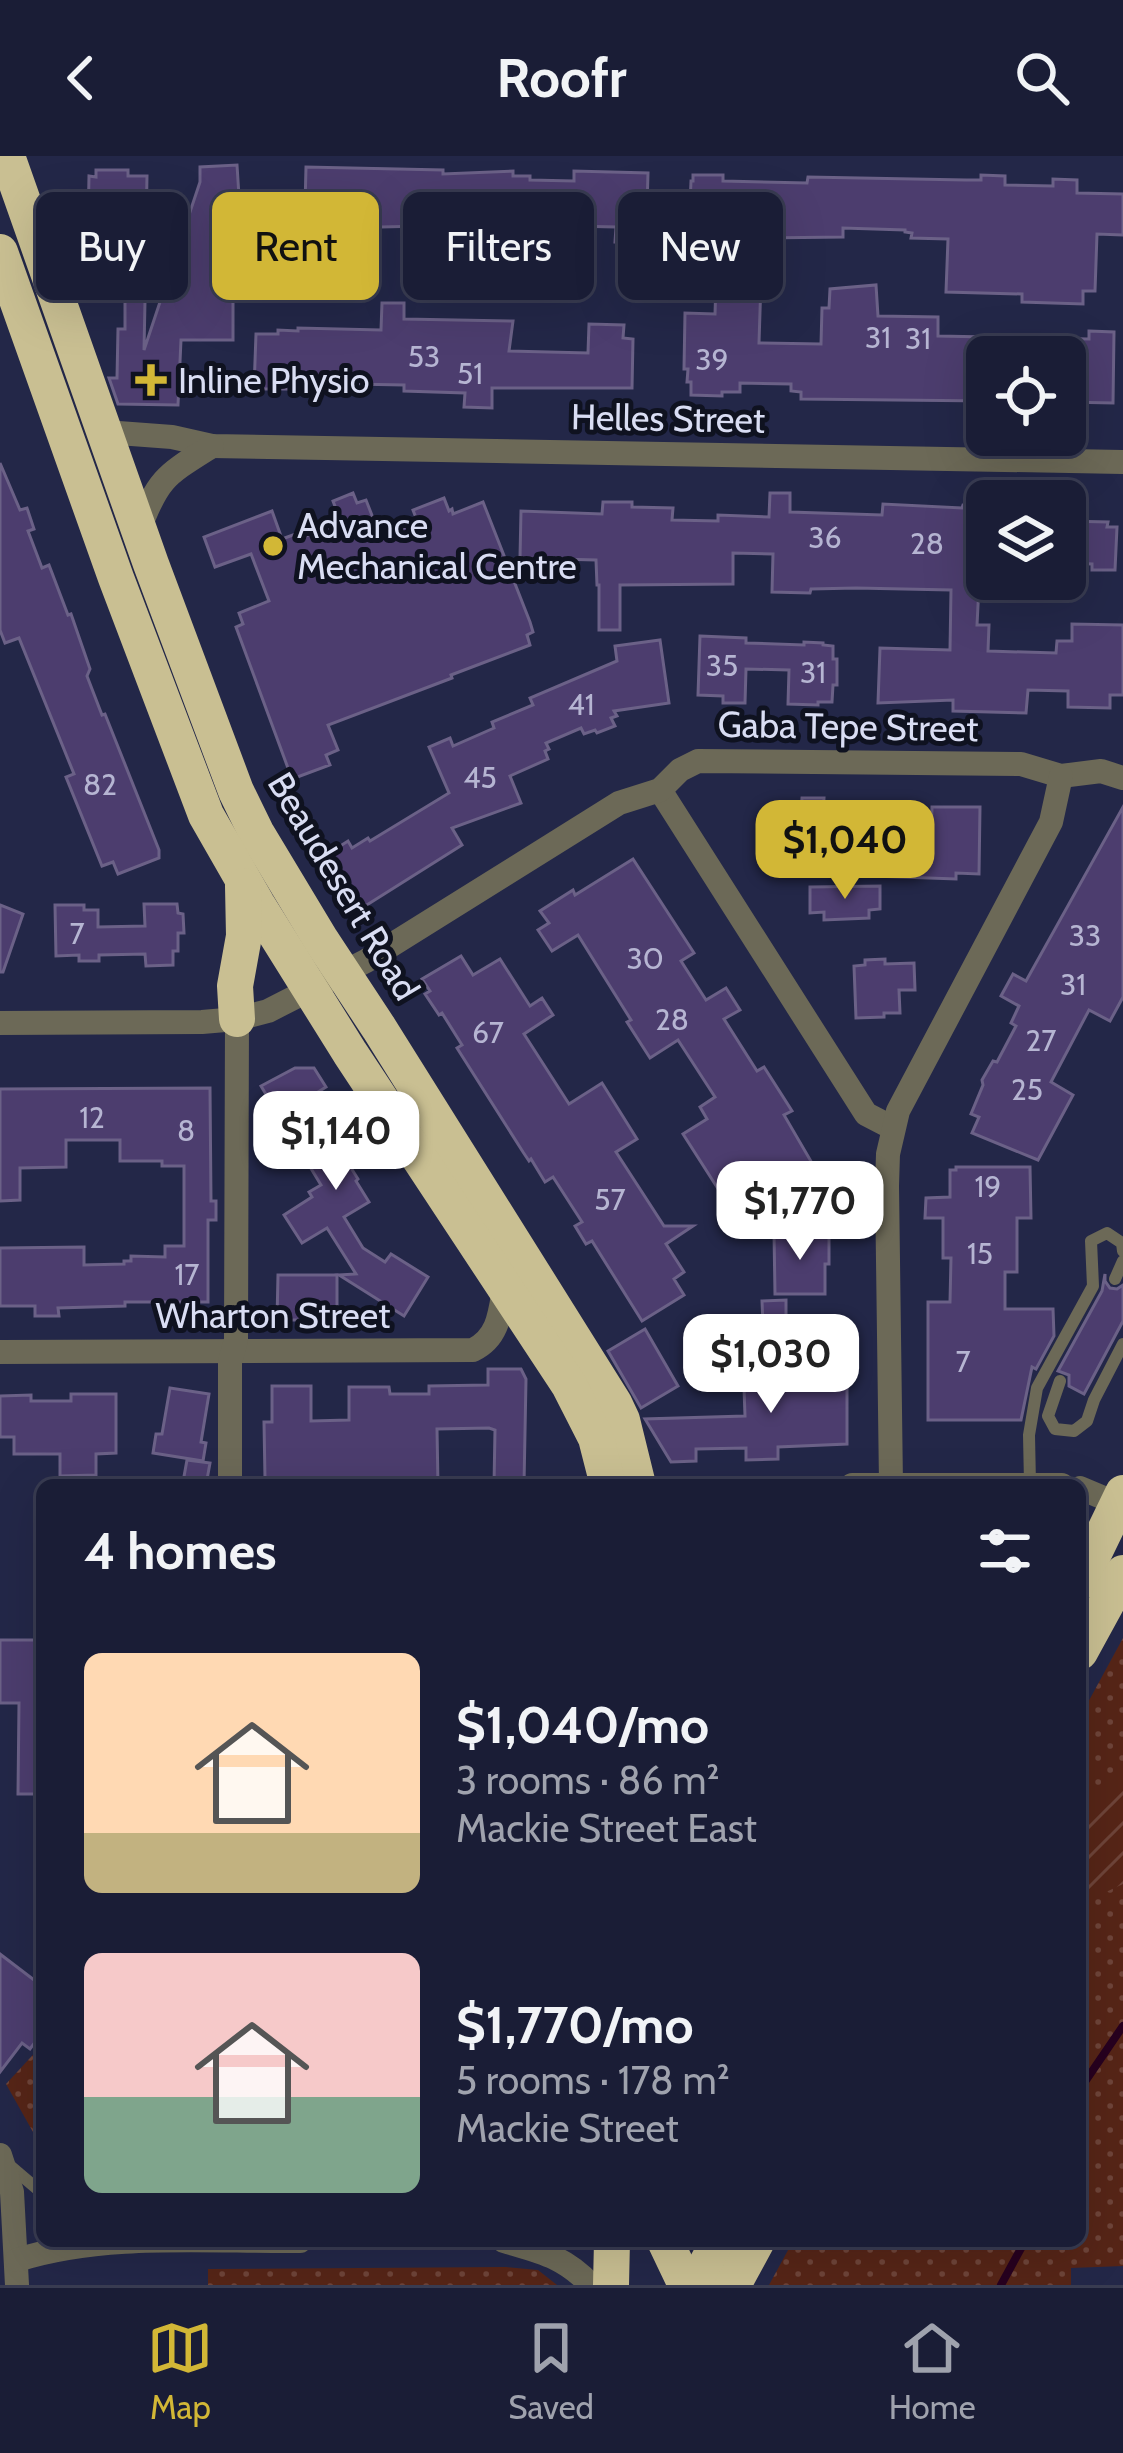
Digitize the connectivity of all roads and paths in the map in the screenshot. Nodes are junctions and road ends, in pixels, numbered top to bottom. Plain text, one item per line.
1 (8, 156) edge
2 (0, 252) edge
3 (105, 432) junction
4 (212, 446) junction
5 (1123, 462) edge
6 (139, 530) junction
7 (1061, 776) junction
8 (1123, 778) edge
9 (660, 790) junction
10 (243, 880) junction
11 (327, 982) junction
12 (237, 1019) junction
13 (0, 1023) edge
14 (892, 1128) junction
15 (1123, 1251) edge
16 (1123, 1262) edge
17 (1115, 1279) dead end
18 (504, 1289) junction
19 (1123, 1344) edge
20 (233, 1351) junction
21 (0, 1352) edge
22 (1060, 1382) dead end
23 (230, 1479) edge
24 (606, 1479) edge
25 (637, 1479) edge
26 (891, 1479) edge
27 (1030, 1479) edge
28 (1086, 1490) edge
29 (1121, 1499) edge
30 (1086, 1570) edge
31 (1123, 1573) edge
32 (1086, 1641) edge
33 (1, 2157) edge
34 (36, 2188) edge
35 (69, 2247) edge
36 (526, 2247) edge
37 (612, 2247) edge
38 (669, 2247) edge
39 (715, 2247) edge
40 (755, 2247) edge
41 (17, 2272) edge
42 (590, 2285) edge
43 (611, 2285) edge
44 (691, 2285) edge
45 (734, 2285) edge

1 - 3 highway, Beaudesert Road
2 - 10 highway, Beaudesert Road
3 - 4 street, Helles Street
3 - 6 highway, Beaudesert Road
4 - 5 street, Helles Street
4 - 6 street
6 - 11 highway, Beaudesert Road
7 - 8 street, Gaba Tepe Street
7 - 9 street, Gaba Tepe Street
7 - 14 street
9 - 11 street, Gaba Tepe Street
9 - 14 street
10 - 11 highway, Beaudesert Road
10 - 12 highway
11 - 12 street, Gaba Tepe Street
11 - 18 highway, Beaudesert Road
11 - 25 highway, Beaudesert Road
12 - 13 street, Gaba Tepe Street
12 - 20 street
14 - 26 street
15 - 27 lane
16 - 17 lane
18 - 20 street, Wharton Street
18 - 24 highway, Beaudesert Road
19 - 22 lane
20 - 21 street, Wharton Street
20 - 23 street
28 - 29 street
29 - 30 highway
31 - 32 highway
33 - 34 lane
33 - 41 street
35 - 41 street
36 - 42 street
37 - 43 highway
38 - 44 highway
39 - 44 highway
40 - 45 highway

